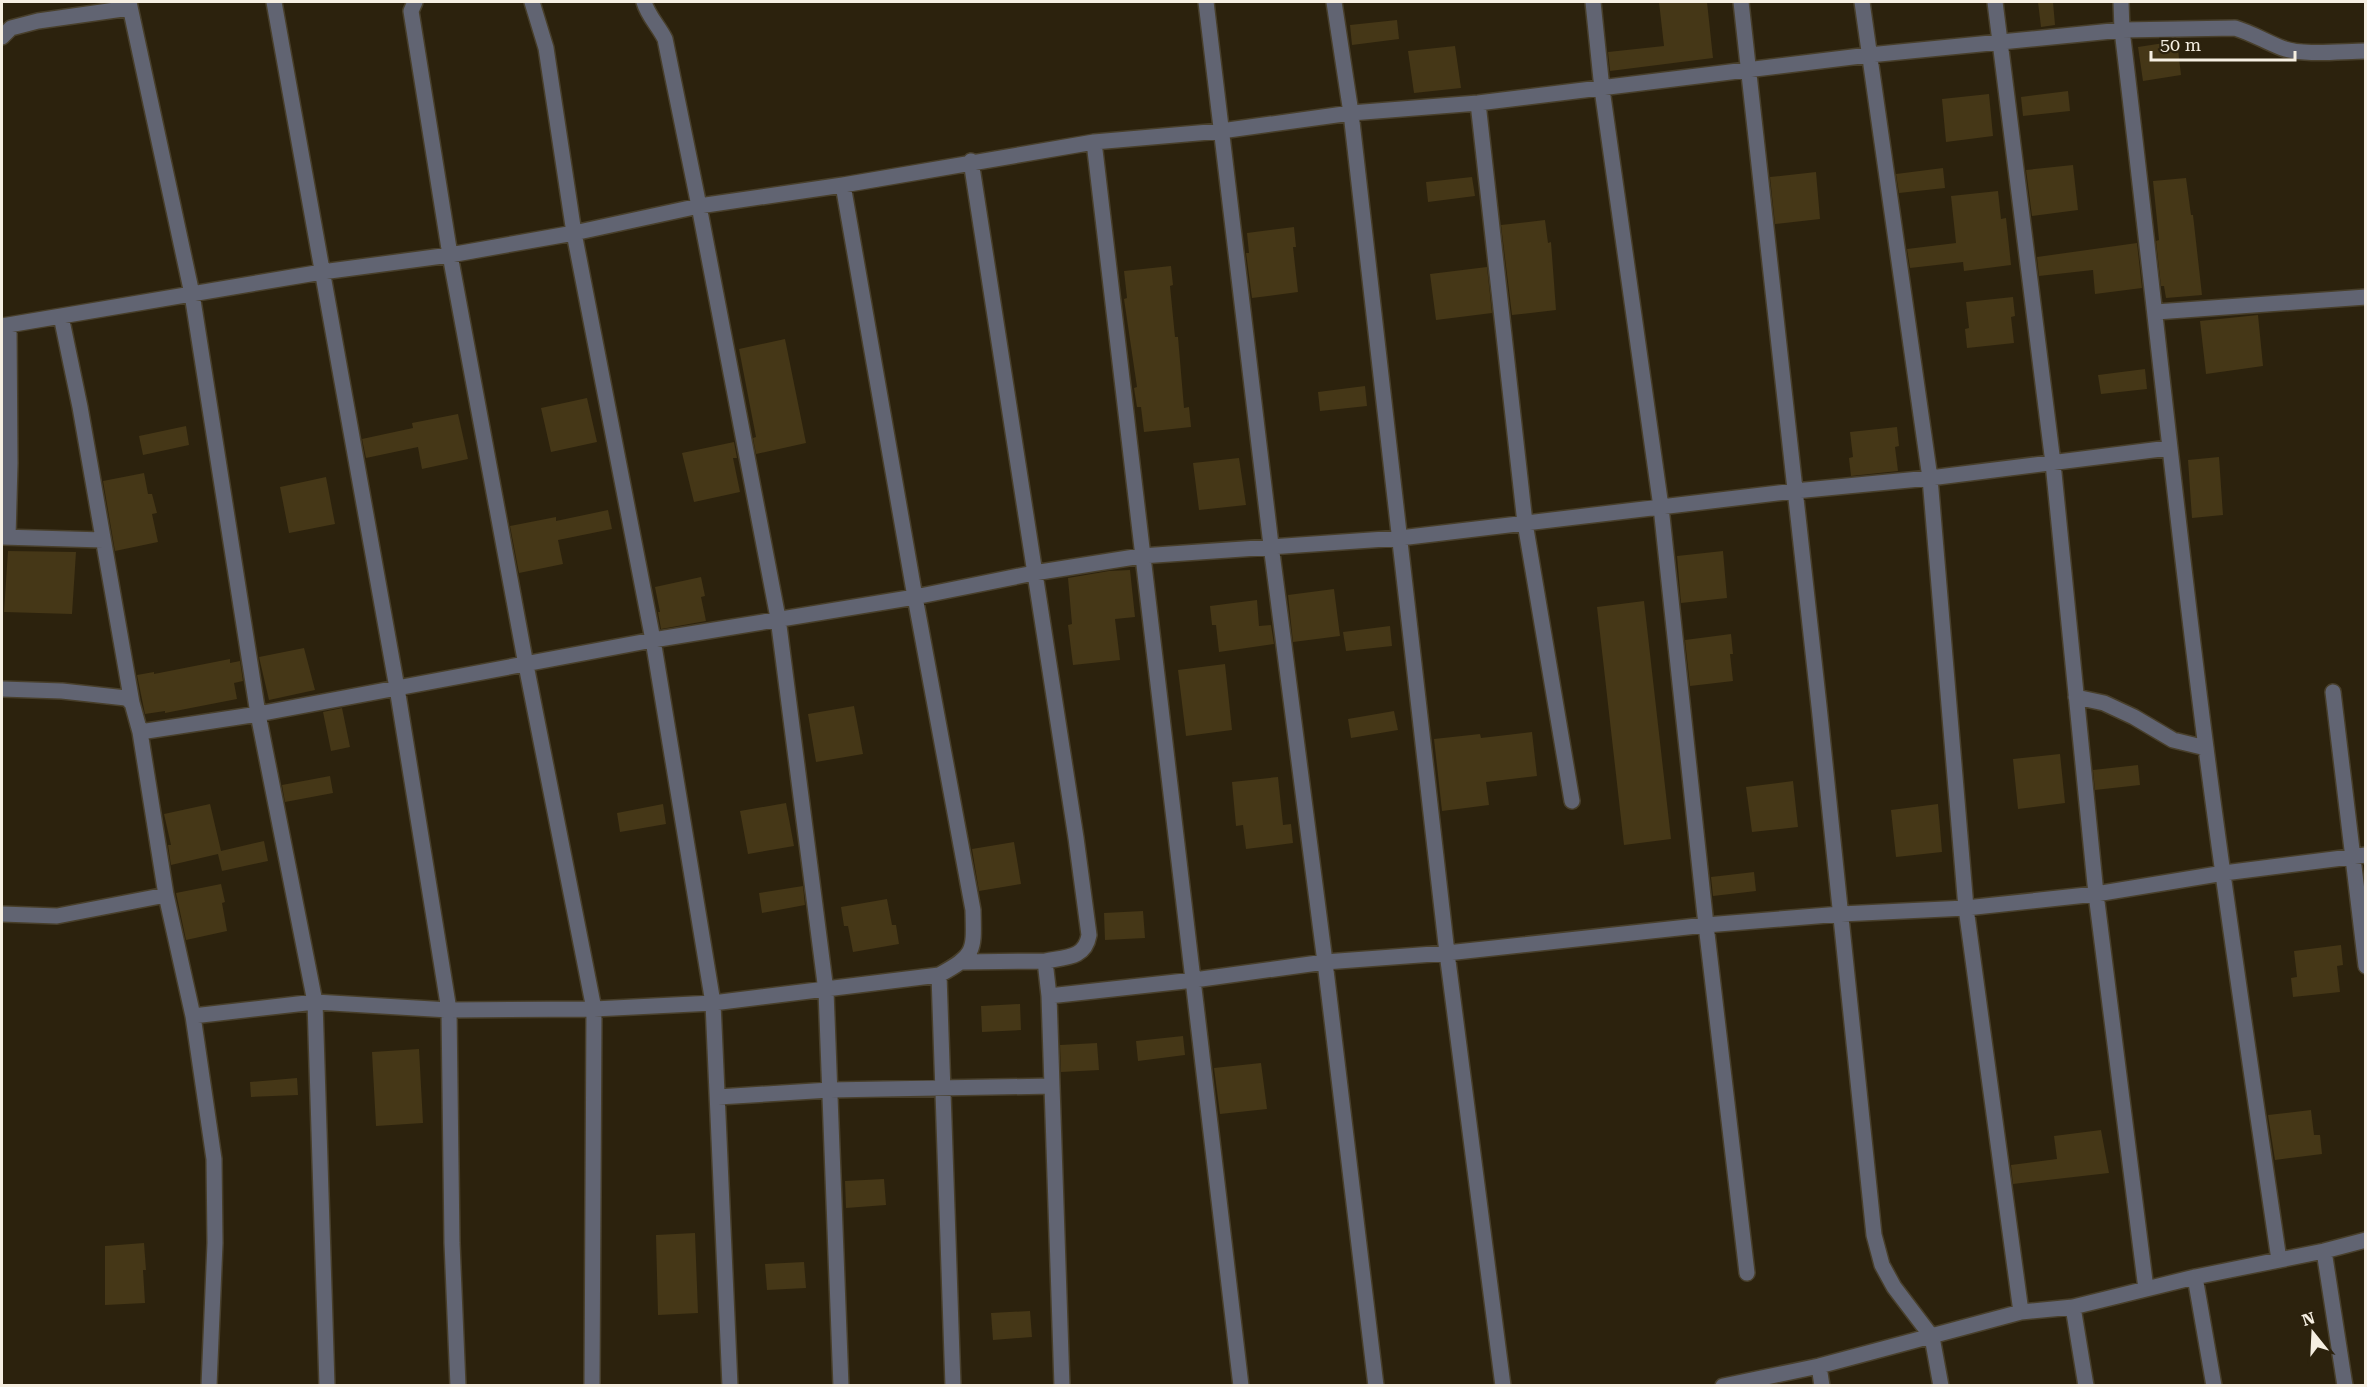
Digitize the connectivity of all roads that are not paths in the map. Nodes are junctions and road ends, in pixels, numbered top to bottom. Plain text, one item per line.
1 (274, 2) edge
2 (415, 2) edge
3 (532, 2) edge
4 (644, 2) edge
5 (1206, 2) edge
6 (1335, 2) edge
7 (1593, 2) edge
8 (1741, 2) edge
9 (1862, 2) edge
10 (1995, 2) edge
11 (2121, 2) edge
12 (129, 5) edge
13 (2122, 30) junction
14 (2, 37) edge
15 (2001, 42) junction
16 (2366, 51) edge
17 (1869, 55) junction
18 (1748, 72) junction
19 (1602, 89) junction
20 (1478, 103) junction
21 (1351, 113) junction
22 (1221, 131) junction
23 (1094, 142) junction
24 (971, 161) junction
25 (843, 185) junction
26 (699, 206) junction
27 (574, 233) junction
28 (450, 255) junction
29 (322, 272) junction
30 (192, 294) junction
31 (2366, 297) edge
32 (2156, 312) junction
33 (61, 316) junction
34 (5, 326) edge
35 (2169, 448) junction
36 (2053, 464) junction
37 (1930, 478) junction
38 (1795, 490) junction
39 (1661, 507) junction
40 (1525, 523) junction
41 (5, 537) edge
42 (1400, 538) junction
43 (103, 540) junction
44 (1271, 545) junction
45 (1142, 556) junction
46 (1034, 573) junction
47 (915, 597) junction
48 (778, 618) junction
49 (653, 640) junction
50 (526, 665) junction
51 (397, 688) junction
52 (2, 689) edge
53 (2334, 692) dead end
54 (2076, 698) junction
55 (132, 703) junction
56 (258, 714) junction
57 (140, 732) junction
58 (2206, 748) junction
59 (1572, 801) dead end
60 (2359, 856) edge
61 (2224, 873) junction
62 (2096, 894) junction
63 (166, 896) junction
64 (1966, 909) junction
65 (2, 914) edge
66 (1841, 914) junction
67 (1706, 925) junction
68 (1447, 953) junction
69 (1045, 961) junction
70 (963, 962) junction
71 (1325, 962) junction
72 (2366, 966) edge
73 (939, 975) junction
74 (1194, 980) junction
75 (826, 991) junction
76 (1048, 996) junction
77 (315, 1002) junction
78 (713, 1003) junction
79 (594, 1009) junction
80 (450, 1010) junction
81 (193, 1016) junction
82 (1052, 1086) junction
83 (943, 1088) junction
84 (830, 1090) junction
85 (718, 1097) junction
86 (2366, 1240) edge
87 (2324, 1251) junction
88 (2279, 1260) junction
89 (1747, 1273) dead end
90 (2195, 1277) junction
91 (2146, 1289) junction
92 (2073, 1307) junction
93 (2021, 1312) junction
94 (1932, 1337) junction
95 (1819, 1366) junction
96 (209, 1386) edge
97 (327, 1386) edge
98 (458, 1386) edge
99 (592, 1386) edge
100 (730, 1386) edge
101 (841, 1386) edge
102 (953, 1386) edge
103 (1062, 1386) edge
104 (1240, 1386) edge
105 (1376, 1386) edge
106 (1503, 1386) edge
107 (1723, 1386) edge
108 (1822, 1386) edge
109 (1941, 1386) edge
110 (2086, 1386) edge
111 (2214, 1386) edge
112 (2345, 1386) edge

1 - 29 street
2 - 28 street
3 - 27 street
4 - 26 street
5 - 22 street
6 - 21 street
7 - 19 street
8 - 18 street
9 - 17 street
10 - 15 street
11 - 13 street
12 - 14 street
12 - 30 street
13 - 15 street
13 - 16 street
13 - 32 street
15 - 17 street
15 - 36 street
17 - 18 street
17 - 37 street
18 - 19 street
18 - 38 street
19 - 20 street
19 - 39 street
20 - 21 street
20 - 40 street
21 - 22 street
21 - 42 street
22 - 23 street
22 - 44 street
23 - 24 street
23 - 45 street
24 - 25 street
24 - 46 street
25 - 26 street
25 - 47 street
26 - 27 street
26 - 48 street
27 - 28 street
27 - 49 street
28 - 29 street
28 - 50 street
29 - 30 street
29 - 51 street
30 - 33 street
30 - 56 street
31 - 32 street
32 - 35 street
33 - 34 street
33 - 43 street
34 - 41 street
35 - 36 street
35 - 58 street
36 - 37 street
36 - 54 street
37 - 38 street
37 - 64 street
38 - 39 street
38 - 66 street
39 - 40 street
39 - 67 street
40 - 42 street
40 - 59 street
41 - 43 street
42 - 44 street
42 - 68 street
43 - 55 street
44 - 45 street
44 - 71 street
45 - 46 street
45 - 74 street
46 - 47 street
46 - 69 street
47 - 48 street
47 - 70 street
48 - 49 street
48 - 75 street
49 - 50 street
49 - 78 street
50 - 51 street
50 - 79 street
51 - 56 street
51 - 80 street
52 - 55 street
53 - 60 street
54 - 58 street
54 - 62 street
55 - 57 street
56 - 57 street
56 - 77 street
57 - 63 street
58 - 61 street
60 - 61 street
60 - 72 street
61 - 62 street
61 - 88 street
62 - 64 street
62 - 91 street
63 - 65 street
63 - 81 street
64 - 66 street
64 - 93 street
66 - 67 street
66 - 94 street
67 - 68 street
67 - 89 street
68 - 71 street
68 - 106 street
69 - 70 street
69 - 76 street
70 - 73 street
71 - 74 street
71 - 105 street
73 - 75 street
73 - 83 street
74 - 76 street
74 - 104 street
75 - 78 street
75 - 84 street
76 - 82 street
77 - 80 street
77 - 81 street
77 - 97 street
78 - 79 street
78 - 85 street
79 - 80 street
79 - 99 street
80 - 98 street
81 - 96 street
82 - 83 street
82 - 103 street
83 - 84 street
83 - 102 street
84 - 85 street
84 - 101 street
85 - 100 street
86 - 87 street
87 - 88 street
87 - 112 street
88 - 90 street
90 - 91 street
90 - 111 street
91 - 92 street
92 - 93 street
92 - 110 street
93 - 94 street
94 - 95 street
94 - 109 street
95 - 107 street
95 - 108 street

